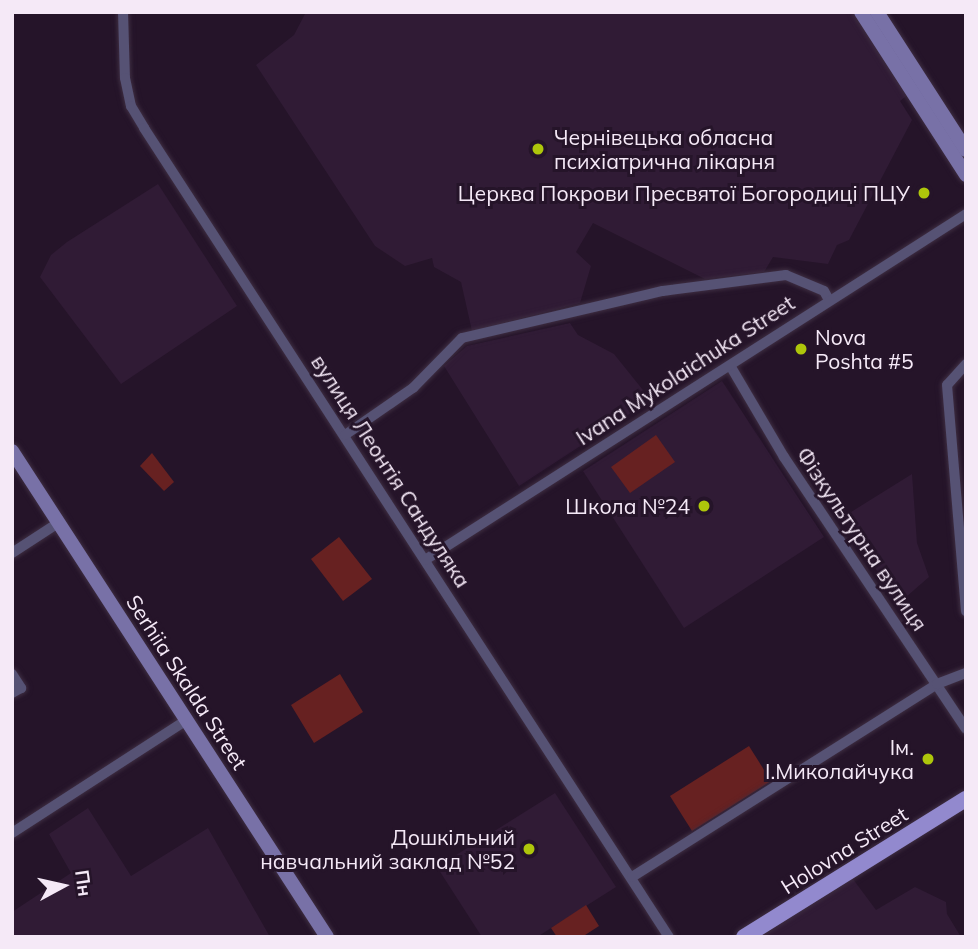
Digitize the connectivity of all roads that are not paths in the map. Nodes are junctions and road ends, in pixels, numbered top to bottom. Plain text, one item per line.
1 (123, 12) edge
2 (861, 12) edge
3 (877, 12) edge
4 (966, 150) edge
5 (966, 175) edge
6 (966, 214) edge
7 (829, 300) junction
8 (966, 364) edge
9 (730, 367) junction
10 (345, 435) junction
11 (12, 451) edge
12 (58, 523) junction
13 (12, 553) edge
14 (425, 559) junction
15 (964, 567) edge
16 (966, 611) edge
17 (966, 673) edge
18 (12, 674) edge
19 (937, 684) junction
20 (12, 693) edge
21 (187, 720) junction
22 (966, 729) edge
23 (966, 799) edge
24 (12, 833) edge
25 (632, 877) junction
26 (327, 937) edge
27 (670, 937) edge
28 (744, 937) edge

1 - 10 street, вулиця Леонтія Сандуляка
2 - 5 main road
3 - 4 main road
6 - 7 street, Ivana Mykolaichuka Street
7 - 9 street, Ivana Mykolaichuka Street
7 - 10 street
8 - 15 street
9 - 14 street, Ivana Mykolaichuka Street
9 - 19 street, Фізкультурна вулиця
10 - 14 street, вулиця Леонтія Сандуляка
11 - 12 main road, Serhiia Skalda Street
12 - 13 street
12 - 21 main road, Serhiia Skalda Street
14 - 25 street, вулиця Леонтія Сандуляка
15 - 16 street
17 - 19 street
18 - 20 street
19 - 22 street, Фізкультурна вулиця
19 - 25 street
21 - 24 street
21 - 26 main road, Serhiia Skalda Street
23 - 28 main road, Holovna Street
25 - 27 street, вулиця Леонтія Сандуляка

